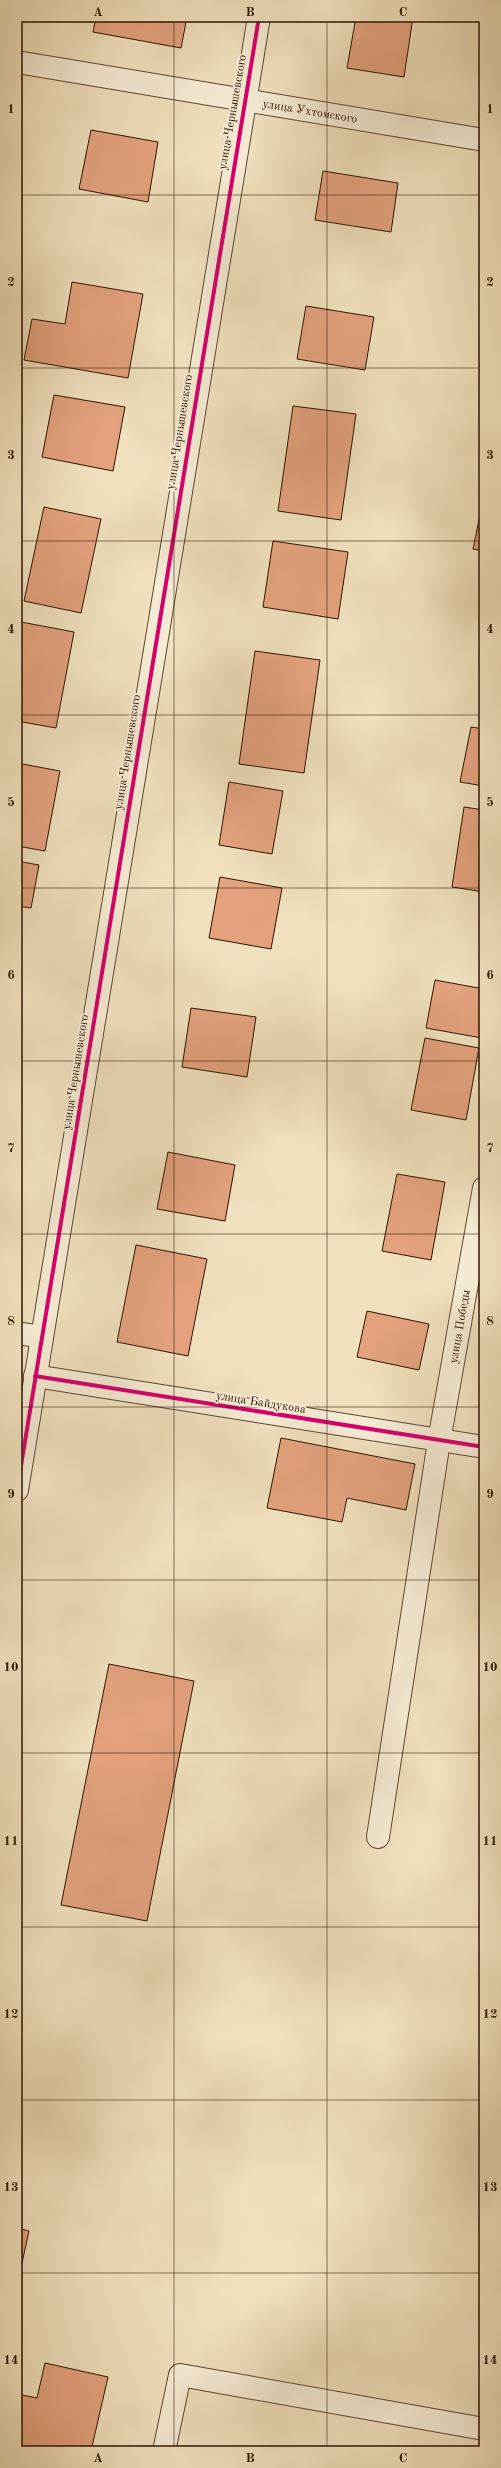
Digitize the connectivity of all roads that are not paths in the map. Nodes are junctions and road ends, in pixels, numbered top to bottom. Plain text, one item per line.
1 (258, 17) edge
2 (17, 62) edge
3 (244, 100) junction
4 (484, 140) edge
5 (484, 1188) edge
6 (17, 1333) edge
7 (42, 1337) junction
8 (35, 1376) junction
9 (439, 1441) junction
10 (484, 1447) edge
11 (17, 1490) edge
12 (378, 1837) dead end
13 (484, 2429) edge
14 (164, 2451) edge

1 - 3 street, улица Чернышевского
2 - 3 street, улица Ухтомского
3 - 4 street, улица Ухтомского
3 - 7 street, улица Чернышевского
5 - 9 street, улица Победы
6 - 7 street
7 - 8 street, улица Чернышевского
8 - 9 street, улица Байдукова
8 - 11 street, улица Чернышевского
9 - 10 street, улица Байдукова
9 - 12 street, улица Победы
13 - 14 street

